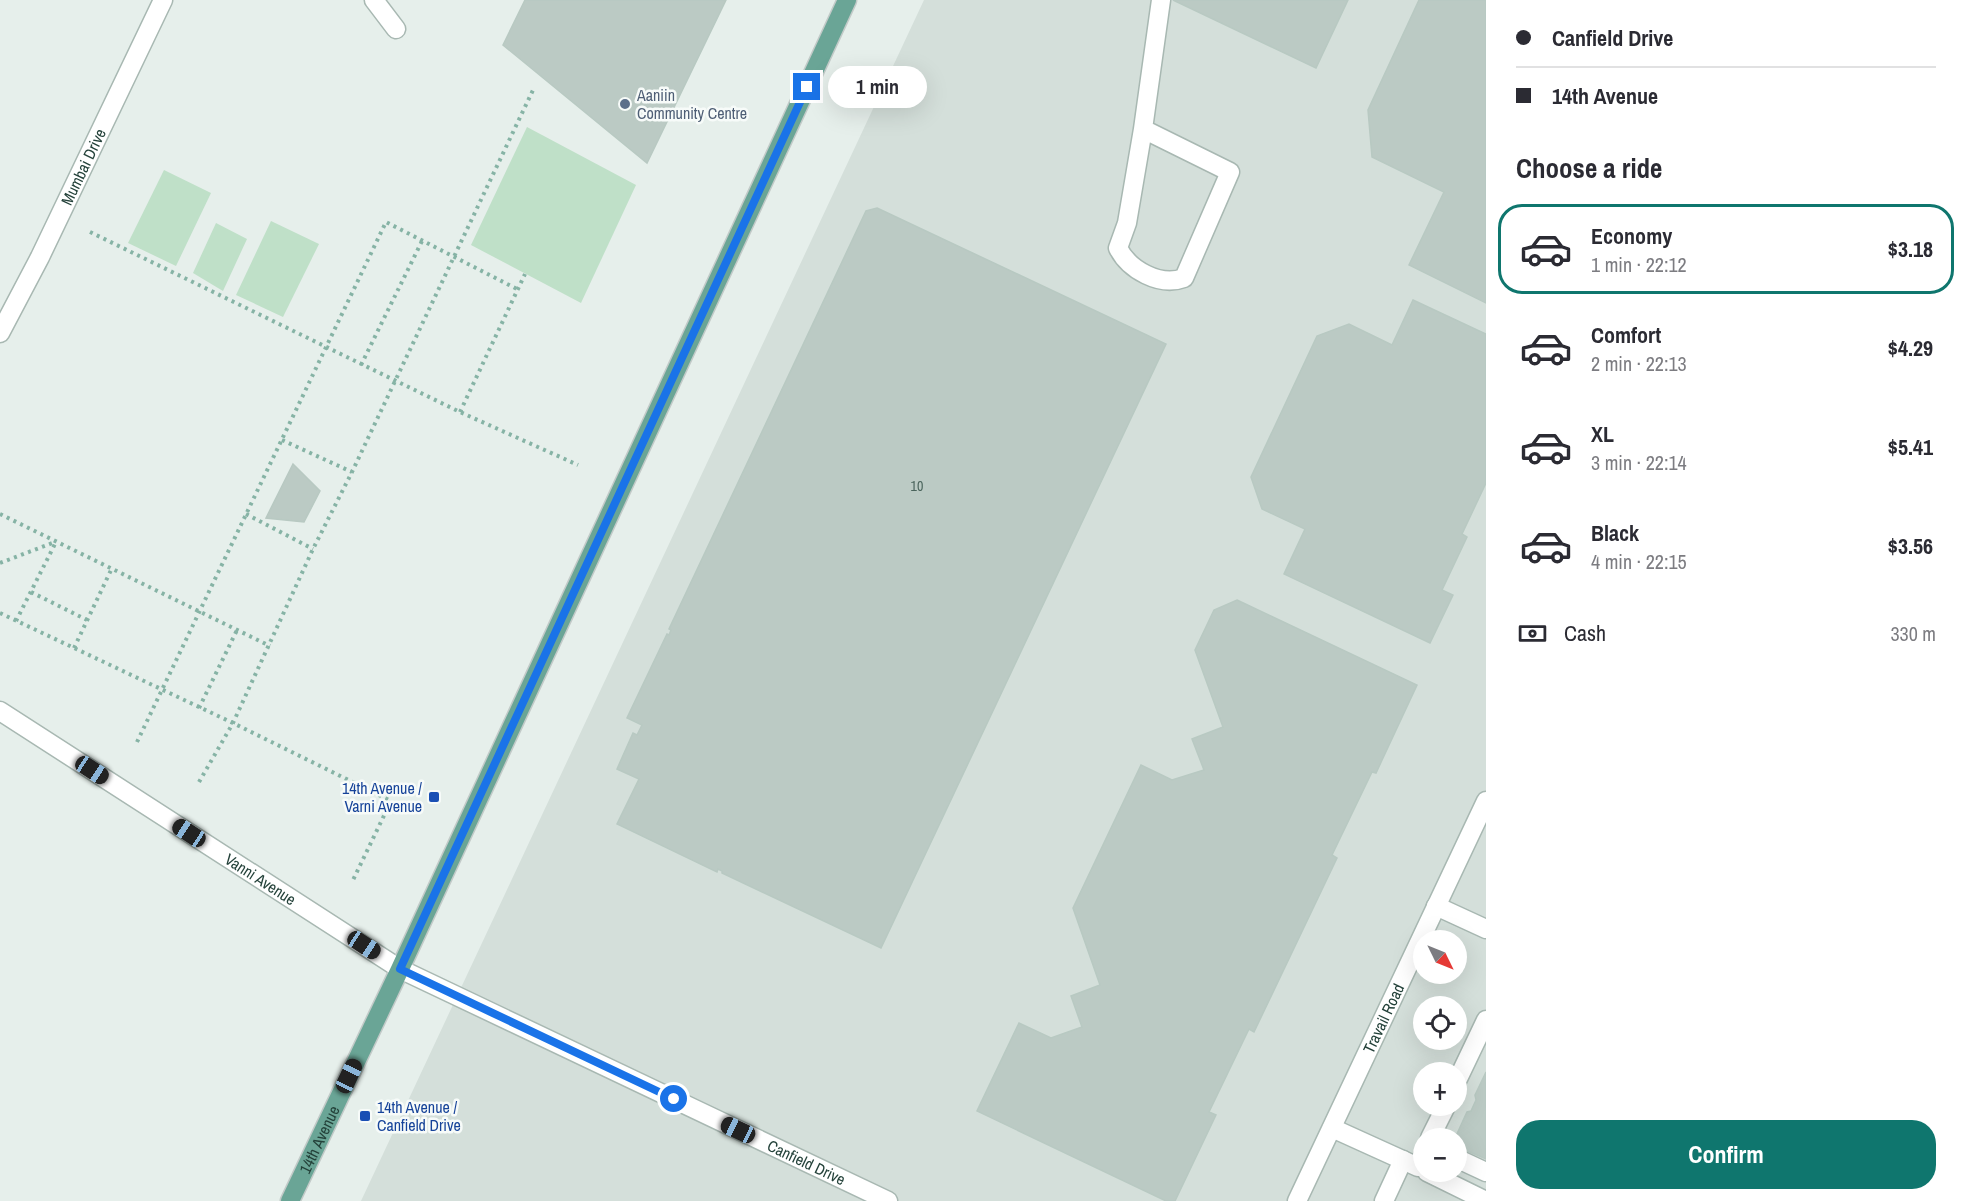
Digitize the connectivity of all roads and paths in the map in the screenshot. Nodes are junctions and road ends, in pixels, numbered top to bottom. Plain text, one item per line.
1 (163, 0) edge
2 (374, 0) edge
3 (848, 0) edge
4 (1161, 0) edge
5 (396, 28) dead end
6 (533, 90) dead end
7 (1143, 129) junction
8 (90, 232) dead end
9 (422, 241) junction
10 (454, 257) junction
11 (525, 274) dead end
12 (518, 289) junction
13 (0, 333) edge
14 (326, 348) junction
15 (361, 364) junction
16 (395, 381) junction
17 (460, 412) junction
18 (282, 440) junction
19 (578, 465) dead end
20 (352, 472) junction
21 (0, 514) edge
22 (246, 514) junction
23 (56, 542) junction
24 (313, 549) junction
25 (0, 563) edge
26 (112, 568) junction
27 (31, 592) junction
28 (200, 611) junction
29 (0, 613) edge
30 (87, 620) junction
31 (16, 621) junction
32 (237, 630) junction
33 (270, 646) junction
34 (74, 648) junction
35 (162, 690) junction
36 (199, 708) junction
37 (0, 711) edge
38 (233, 723) junction
39 (138, 742) dead end
40 (199, 782) dead end
41 (1486, 801) edge
42 (353, 880) dead end
43 (1436, 906) junction
44 (1486, 929) edge
45 (400, 969) junction
46 (1486, 1020) edge
47 (1466, 1062) edge
48 (1332, 1128) junction
49 (1413, 1162) edge
50 (1467, 1163) edge
51 (1413, 1171) edge
52 (1486, 1172) edge
53 (1451, 1182) edge
54 (290, 1201) edge
55 (888, 1201) edge
56 (1297, 1201) edge
57 (1384, 1201) edge
58 (1486, 1201) edge

1 - 13 street, Mumbai Drive
2 - 5 street
3 - 45 main road, 14th Avenue
4 - 7 street
6 - 10 path
7 - 7 street
8 - 14 path
9 - 10 path
9 - 14 path
9 - 15 path
10 - 12 path
10 - 16 path
11 - 12 path
12 - 17 path
14 - 15 path
14 - 18 path
15 - 16 path
16 - 17 path
16 - 20 path
17 - 19 path
18 - 20 path
18 - 22 path
20 - 24 path
21 - 23 path
22 - 24 path
22 - 28 path
23 - 25 path
23 - 26 path
23 - 27 path
24 - 33 path
26 - 28 path
26 - 30 path
27 - 30 path
27 - 31 path
28 - 32 path
28 - 35 path
29 - 31 path
30 - 34 path
31 - 34 path
32 - 33 path
32 - 36 path
33 - 38 path
34 - 35 path
35 - 36 path
35 - 39 path
36 - 38 path
37 - 45 street, Vanni Avenue
38 - 40 path
38 - 42 path
41 - 43 street, Travail Road
43 - 44 street
43 - 48 street, Travail Road
45 - 54 main road, 14th Avenue
45 - 55 street, Canfield Drive
46 - 47 street
48 - 49 street
48 - 56 street, Travail Road
50 - 52 street
51 - 57 street
53 - 58 street

